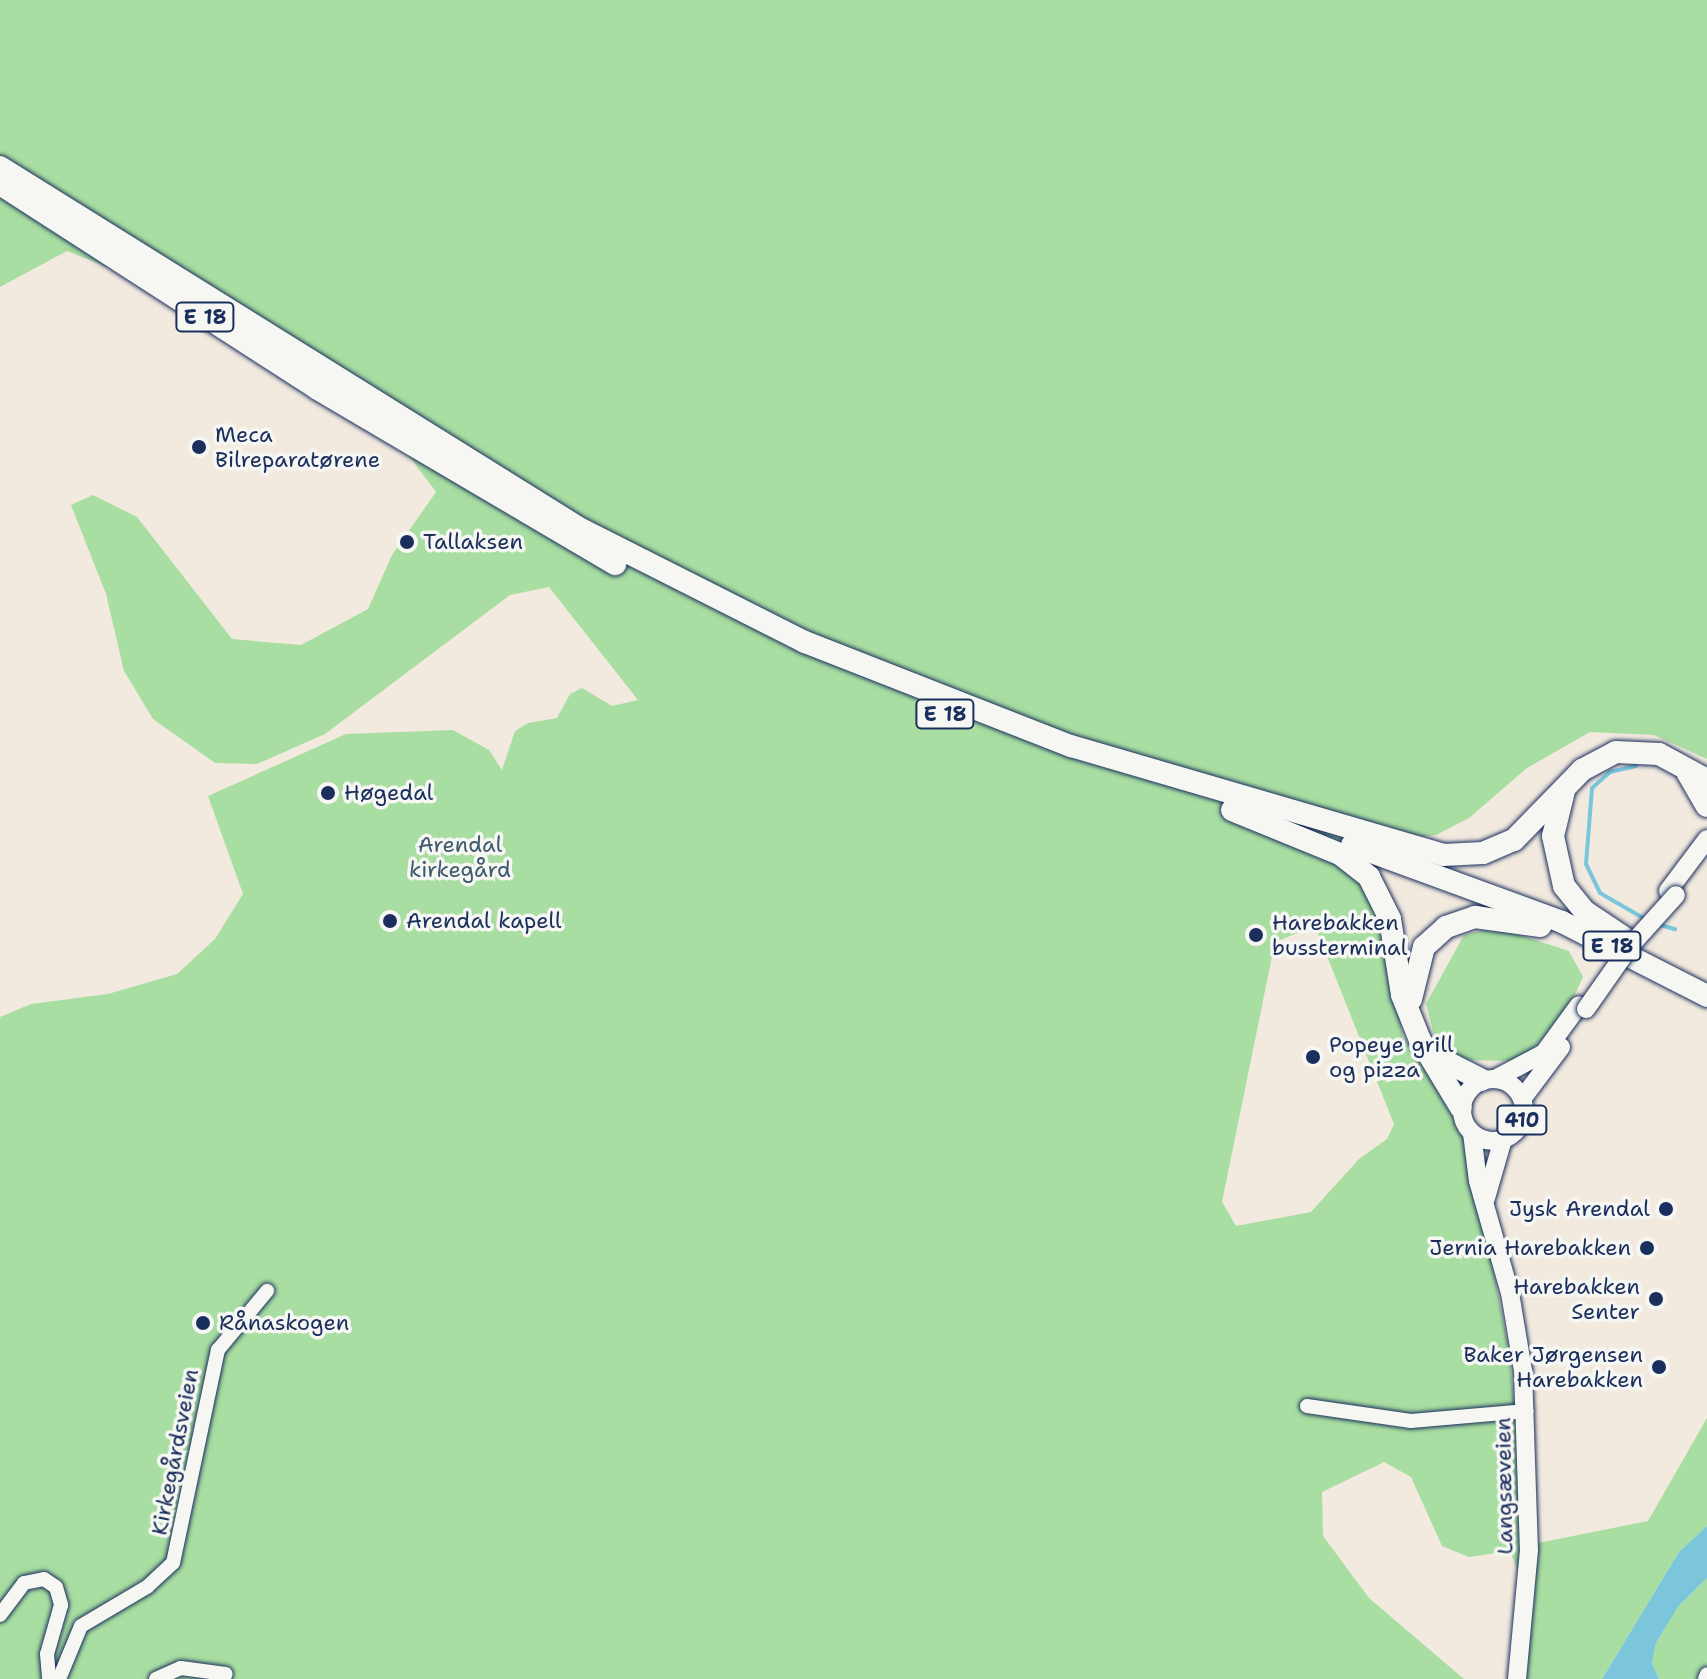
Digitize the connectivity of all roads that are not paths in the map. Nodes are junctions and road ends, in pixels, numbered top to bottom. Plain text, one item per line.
1 (0, 167) edge
2 (0, 184) edge
3 (1681, 764) junction
4 (1707, 780) edge
5 (1565, 789) junction
6 (1707, 806) edge
7 (1232, 810) junction
8 (1338, 827) junction
9 (1707, 839) edge
10 (1707, 866) edge
11 (1672, 893) junction
12 (1653, 961) junction
13 (1707, 984) edge
14 (1707, 996) edge
15 (1583, 1007) junction
16 (1410, 1012) junction
17 (1428, 1053) junction
18 (1490, 1079) junction
19 (1522, 1099) junction
20 (1461, 1108) junction
21 (1472, 1133) junction
22 (1503, 1139) junction
23 (1485, 1201) junction
24 (267, 1291) dead end
25 (1307, 1406) dead end
26 (1527, 1411) junction
27 (0, 1615) edge
28 (226, 1674) dead end
29 (49, 1679) edge
30 (59, 1679) edge
31 (156, 1679) edge
32 (1517, 1679) edge

1 - 8 highway, E 18
2 - 7 highway, E 18
3 - 4 highway, E 18
3 - 5 highway, E 18
3 - 6 highway
5 - 8 highway, E 18
5 - 12 highway, E 18
7 - 12 highway, E 18
7 - 16 highway, E 18
8 - 12 highway, E 18
9 - 11 main road, 410
10 - 11 main road, 410
11 - 15 main road, 410, bridge
12 - 13 highway, E 18
12 - 14 highway, E 18
12 - 16 highway, E 18
15 - 18 main road, 410
15 - 19 main road, 410
16 - 17 highway, E 18
17 - 18 highway
17 - 20 highway, E 18
18 - 19 main road, 410
18 - 20 main road, 410
19 - 22 main road, 410
20 - 21 main road, 410
21 - 22 main road, 410
21 - 23 main road, Langsæveien / 410
22 - 23 main road, 410
23 - 26 main road, Langsæveien / 410
24 - 30 street, Kirkegårdsveien
25 - 26 street
26 - 32 main road, Langsæveien / 410
27 - 29 street
28 - 31 street

